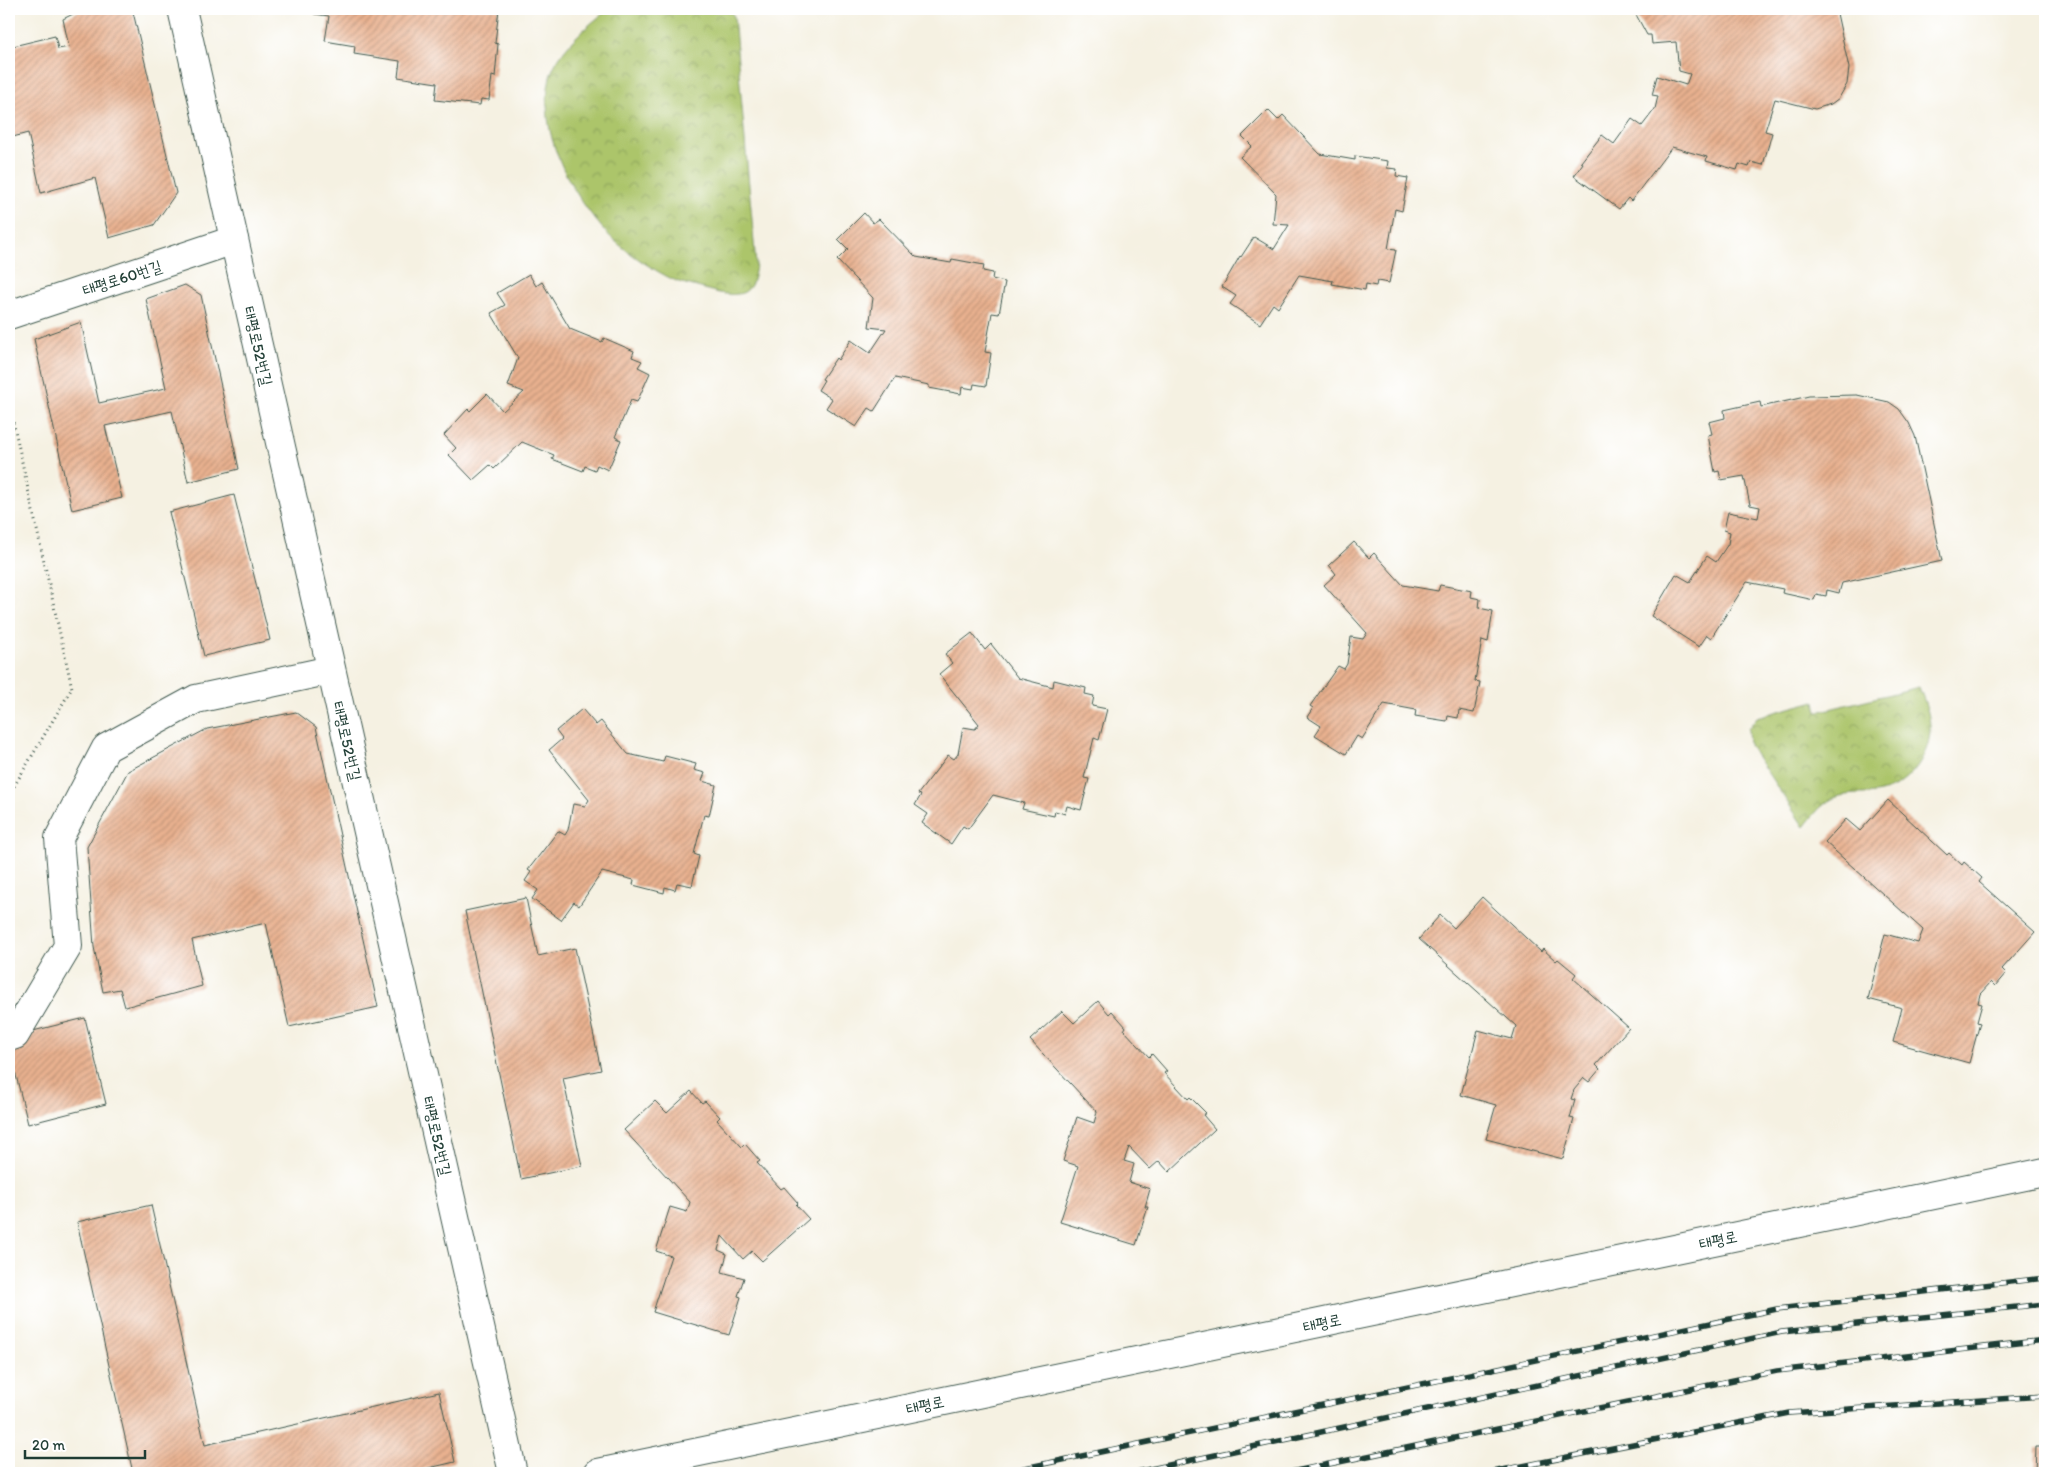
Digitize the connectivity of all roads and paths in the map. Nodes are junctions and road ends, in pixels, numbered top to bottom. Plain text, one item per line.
1 (182, 9) edge
2 (234, 240) junction
3 (9, 315) edge
4 (9, 403) edge
5 (331, 670) junction
6 (9, 795) edge
7 (9, 1037) edge
8 (2045, 1172) edge
9 (513, 1473) edge
10 (598, 1473) edge

1 - 2 street, 태평로52번길
2 - 3 street, 태평로60번길
2 - 5 street, 태평로52번길
4 - 6 path
5 - 7 street
5 - 9 street, 태평로52번길
8 - 10 street, 태평로

